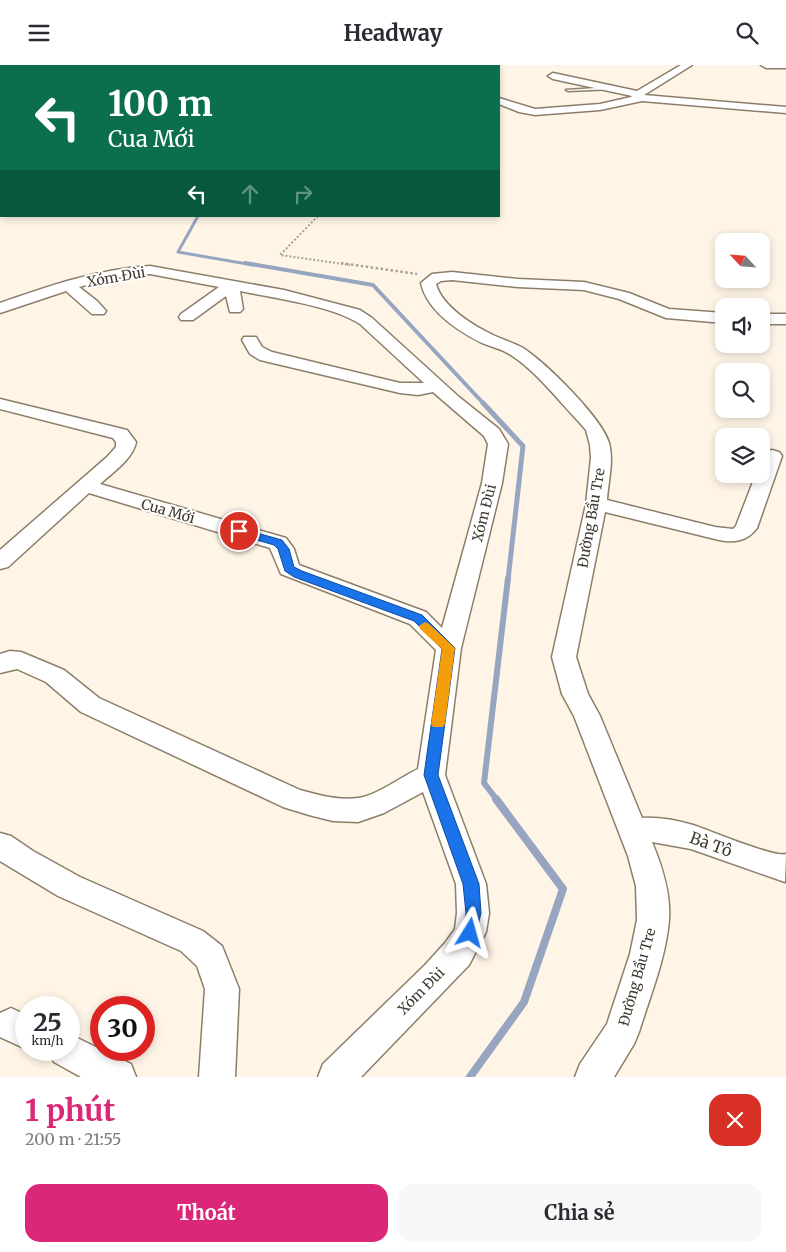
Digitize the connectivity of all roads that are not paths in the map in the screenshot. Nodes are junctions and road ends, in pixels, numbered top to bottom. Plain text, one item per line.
1 (687, 65) edge
2 (766, 65) edge
3 (786, 65) edge
4 (553, 76) dead end
5 (612, 88) junction
6 (568, 90) dead end
7 (636, 96) junction
8 (500, 101) edge
9 (737, 103) junction
10 (786, 110) edge
11 (738, 118) dead end
12 (232, 285) junction
13 (70, 287) junction
14 (0, 308) edge
15 (235, 309) dead end
16 (98, 311) dead end
17 (187, 317) dead end
18 (715, 317) edge
19 (770, 319) edge
20 (786, 319) edge
21 (250, 340) dead end
22 (437, 386) junction
23 (0, 404) edge
24 (772, 456) dead end
25 (86, 486) junction
26 (596, 504) junction
27 (0, 561) edge
28 (448, 648) junction
29 (3, 660) edge
30 (431, 775) junction
31 (633, 830) junction
32 (0, 845) edge
33 (786, 867) edge
34 (80, 1057) edge
35 (118, 1077) edge
36 (217, 1077) edge
37 (336, 1077) edge
38 (593, 1077) edge

1 - 7 street
2 - 3 street
4 - 5 street
5 - 6 lane
5 - 7 street
7 - 8 street
7 - 9 street
9 - 10 street
9 - 11 street
12 - 13 street, Xóm Đùi
12 - 15 street
12 - 17 street
12 - 22 street, Xóm Đùi
13 - 14 street, Xóm Đùi
13 - 16 street
18 - 26 street, Đường Bầu Tre
19 - 20 street
21 - 22 street
22 - 28 street, Xóm Đùi
23 - 25 street
24 - 26 street
25 - 27 street
25 - 28 street, Cua Mới
26 - 31 street, Đường Bầu Tre
28 - 30 street, Xóm Đùi
29 - 30 street
30 - 37 street, Xóm Đùi
31 - 33 street, Bà Tô
31 - 38 street, Đường Bầu Tre
32 - 36 street
34 - 35 street

